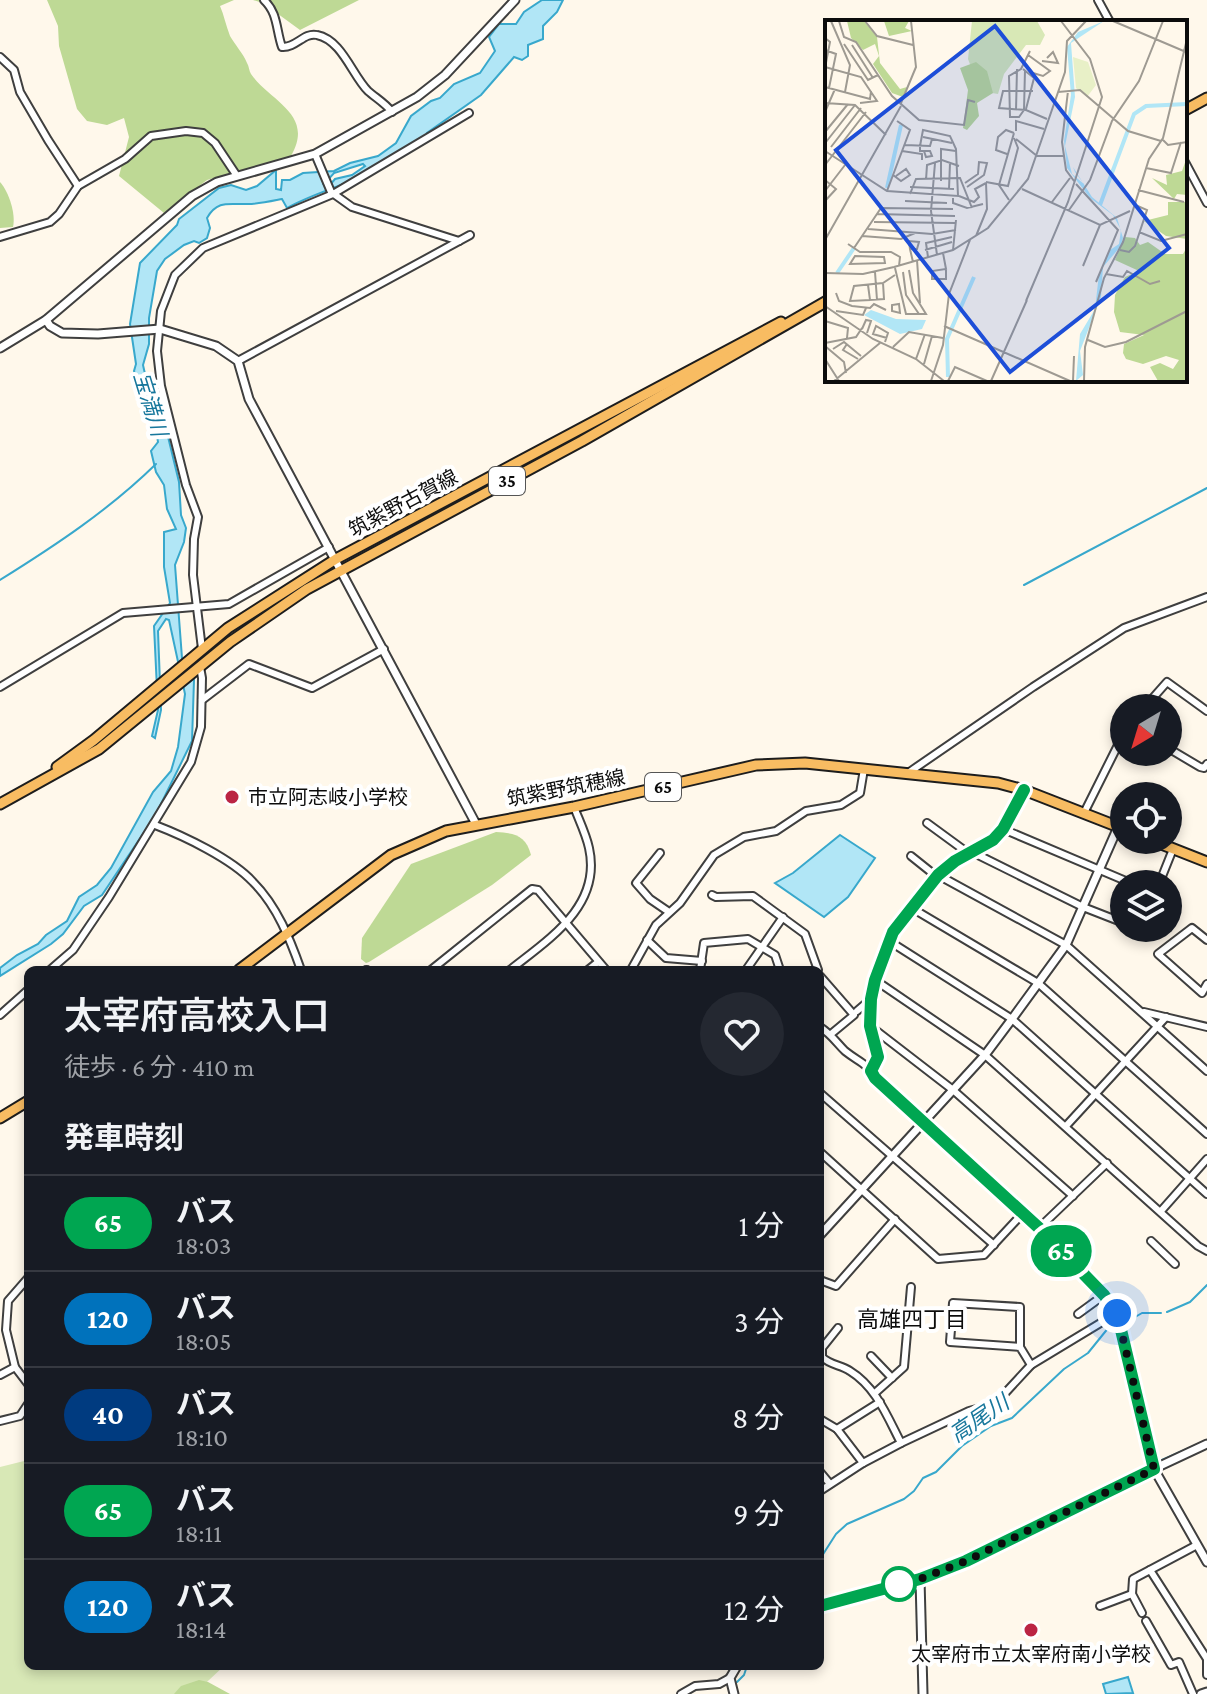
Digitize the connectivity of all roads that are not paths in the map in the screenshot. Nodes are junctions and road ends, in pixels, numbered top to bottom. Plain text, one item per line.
1 (264, 0) edge
2 (515, 0) edge
3 (1098, 0) edge
4 (1109, 20) edge
5 (0, 57) edge
6 (1207, 98) edge
7 (1187, 109) edge
8 (392, 112) junction
9 (469, 113) dead end
10 (315, 156) junction
11 (1187, 166) edge
12 (237, 176) junction
13 (78, 186) junction
14 (332, 193) junction
15 (1207, 203) edge
16 (470, 235) dead end
17 (0, 237) edge
18 (459, 241) junction
19 (825, 301) edge
20 (825, 301) edge
21 (46, 320) junction
22 (158, 329) junction
23 (0, 336) edge
24 (9, 343) junction
25 (0, 348) edge
26 (238, 361) junction
27 (329, 547) junction
28 (336, 559) junction
29 (342, 569) junction
30 (1207, 597) edge
31 (194, 606) junction
32 (202, 649) junction
33 (384, 649) junction
34 (197, 669) junction
35 (0, 687) edge
36 (1156, 694) edge
37 (201, 700) junction
38 (1207, 711) edge
39 (1182, 756) edge
40 (1110, 761) edge
41 (1207, 764) edge
42 (864, 769) junction
43 (908, 773) junction
44 (28, 787) junction
45 (1024, 790) junction
46 (0, 804) edge
47 (574, 807) junction
48 (1084, 813) junction
49 (927, 823) dead end
50 (476, 824) junction
51 (1110, 824) edge
52 (155, 825) junction
53 (1003, 829) junction
54 (1110, 850) edge
55 (969, 852) junction
56 (1182, 852) edge
57 (660, 853) dead end
58 (911, 856) dead end
59 (1207, 862) edge
60 (1099, 871) junction
61 (1110, 875) edge
62 (937, 876) junction
63 (712, 895) dead end
64 (910, 907) junction
65 (1083, 907) junction
66 (669, 912) junction
67 (783, 917) junction
68 (1110, 918) edge
69 (568, 924) junction
70 (288, 934) junction
71 (647, 940) junction
72 (1207, 940) edge
73 (889, 941) junction
74 (762, 945) junction
75 (1066, 945) junction
76 (702, 961) junction
77 (598, 962) junction
78 (55, 966) edge
79 (244, 966) edge
80 (300, 966) edge
81 (436, 966) edge
82 (515, 966) edge
83 (593, 966) edge
84 (602, 966) edge
85 (633, 966) edge
86 (701, 966) edge
87 (749, 966) edge
88 (779, 966) edge
89 (817, 966) edge
90 (875, 980) junction
91 (824, 981) edge
92 (1038, 983) junction
93 (1207, 984) edge
94 (24, 994) edge
95 (871, 999) junction
96 (857, 1011) dead end
97 (1142, 1011) junction
98 (0, 1015) edge
99 (1166, 1017) junction
100 (1012, 1019) junction
101 (870, 1026) junction
102 (1158, 1027) junction
103 (1207, 1027) edge
104 (824, 1030) edge
105 (831, 1034) junction
106 (985, 1055) junction
107 (1126, 1062) junction
108 (871, 1068) junction
109 (1207, 1071) edge
110 (953, 1090) junction
111 (824, 1096) edge
112 (1096, 1096) junction
113 (24, 1103) edge
114 (0, 1118) edge
115 (924, 1122) junction
116 (1066, 1126) junction
117 (1207, 1134) edge
118 (824, 1156) edge
119 (892, 1156) junction
120 (1207, 1159) edge
121 (1107, 1163) junction
122 (1190, 1178) junction
123 (862, 1189) junction
124 (1207, 1194) edge
125 (1073, 1196) junction
126 (1161, 1211) junction
127 (1023, 1213) junction
128 (895, 1219) junction
129 (1039, 1228) junction
130 (824, 1231) edge
131 (1151, 1241) dead end
132 (994, 1245) junction
133 (1207, 1251) edge
134 (1175, 1264) dead end
135 (824, 1282) edge
136 (24, 1283) edge
137 (911, 1287) dead end
138 (1104, 1295) junction
139 (1117, 1313) junction
140 (1078, 1314) dead end
141 (886, 1320) dead end
142 (907, 1321) junction
143 (838, 1328) dead end
144 (3, 1330) edge
145 (824, 1346) edge
146 (1020, 1347) junction
147 (871, 1356) dead end
148 (824, 1359) edge
149 (1031, 1365) junction
150 (15, 1367) junction
151 (24, 1372) edge
152 (0, 1375) edge
153 (22, 1375) junction
154 (24, 1378) edge
155 (892, 1378) junction
156 (875, 1393) junction
157 (880, 1402) junction
158 (24, 1410) edge
159 (0, 1421) edge
160 (824, 1421) edge
161 (837, 1429) junction
162 (901, 1443) junction
163 (1207, 1444) edge
164 (863, 1463) junction
165 (1154, 1469) junction
166 (824, 1477) edge
167 (830, 1484) junction
168 (824, 1488) edge
169 (1197, 1545) junction
170 (1207, 1562) edge
171 (1150, 1570) junction
172 (920, 1579) junction
173 (1132, 1594) junction
174 (824, 1605) edge
175 (1100, 1606) dead end
176 (1142, 1613) dead end
177 (1146, 1621) dead end
178 (735, 1670) edge
179 (1207, 1675) edge
180 (730, 1678) junction
181 (1207, 1692) edge
182 (681, 1694) edge
183 (734, 1694) edge
184 (923, 1694) edge
185 (1193, 1694) edge
186 (1201, 1694) edge

1 - 8 street
2 - 8 street
3 - 4 street
5 - 13 street
6 - 7 main road
8 - 10 street
9 - 14 street
10 - 12 street
10 - 14 street
11 - 15 street
12 - 13 street
12 - 21 street
13 - 17 street
14 - 18 street
14 - 22 street
16 - 18 street
18 - 26 street
19 - 28 main road, 筑紫野古賀線 / 35
20 - 29 main road, 筑紫野古賀線 / 35
21 - 22 street
21 - 24 street
22 - 26 street
22 - 31 street
23 - 24 street
24 - 25 street
26 - 27 street
27 - 28 street
27 - 31 street
28 - 29 street
28 - 32 main road, 筑紫野古賀線 / 35
29 - 33 street
29 - 34 main road, 筑紫野古賀線 / 35
30 - 43 street
31 - 32 street
31 - 35 street
32 - 44 main road, 筑紫野古賀線 / 35
33 - 37 street
33 - 50 street
34 - 37 street
34 - 44 main road, 筑紫野古賀線 / 35
36 - 38 street
37 - 52 street
39 - 41 street
40 - 48 street
42 - 43 main road, 筑紫野筑穂線 / 65
42 - 47 main road, 筑紫野筑穂線 / 65
42 - 66 street
43 - 45 main road, 筑紫野筑穂線 / 65
44 - 46 main road, 筑紫野古賀線 / 35
45 - 48 main road, 筑紫野筑穂線 / 65
45 - 53 street
47 - 50 main road, 筑紫野筑穂線 / 65
47 - 69 street
48 - 51 main road, 筑紫野筑穂線 / 65
49 - 55 street
50 - 70 main road, 筑紫野筑穂線 / 65
52 - 70 street
52 - 78 street
53 - 55 street
53 - 60 street
54 - 60 street
55 - 62 street
55 - 65 street
56 - 59 main road
57 - 66 street
58 - 62 street
60 - 61 street
60 - 65 street
62 - 64 street
62 - 75 street
63 - 67 street
64 - 73 street
64 - 92 street
65 - 68 street
65 - 75 street
66 - 71 street
67 - 74 street
67 - 89 street
69 - 77 street
69 - 81 street
69 - 82 street
70 - 79 main road, 筑紫野筑穂線 / 65
70 - 80 street
71 - 76 street
71 - 85 street
72 - 93 street
73 - 90 street
73 - 100 street
74 - 76 street
74 - 87 street
74 - 88 street
75 - 92 street
75 - 97 street
76 - 86 street
77 - 83 street
77 - 84 street
90 - 95 street
90 - 106 street
91 - 105 street
92 - 100 street
92 - 107 street
94 - 98 street
95 - 96 street
95 - 101 street
97 - 99 street
97 - 102 street
99 - 102 street
99 - 103 street
100 - 106 street
100 - 112 street
101 - 108 street
101 - 110 street
102 - 107 street
102 - 109 street
104 - 105 street
105 - 108 street
106 - 110 street
106 - 116 street
107 - 112 street
107 - 117 street
108 - 115 street
110 - 115 street
110 - 125 street
111 - 119 street
112 - 116 street
112 - 122 street
113 - 114 main road
115 - 119 street
115 - 127 street
116 - 121 street
118 - 123 street
119 - 123 street
119 - 132 street
120 - 122 street
121 - 125 street
121 - 126 street
122 - 124 street
122 - 126 street
123 - 128 street
123 - 130 street
125 - 129 street
126 - 133 street
127 - 129 street
127 - 132 street
128 - 132 street
128 - 135 street
129 - 138 street
131 - 134 street
136 - 144 street
137 - 142 street
138 - 139 street
138 - 140 street
139 - 149 street
139 - 165 street
141 - 142 street
142 - 155 street
143 - 145 street
144 - 150 street
146 - 146 street
146 - 149 street
147 - 155 street
148 - 156 street
149 - 162 street
150 - 152 street
150 - 153 street
151 - 153 street
153 - 154 street
155 - 156 street
156 - 157 street
157 - 161 street
157 - 162 street
158 - 159 street
160 - 161 street
161 - 164 street
162 - 164 street
163 - 165 street
164 - 167 street
165 - 169 street
165 - 172 street
166 - 167 street
167 - 168 street
169 - 170 street
169 - 171 street
171 - 173 street
171 - 179 street
172 - 174 street
172 - 184 street
173 - 175 street
173 - 176 street
177 - 185 street
178 - 180 street
180 - 182 street
180 - 183 street
181 - 186 street

